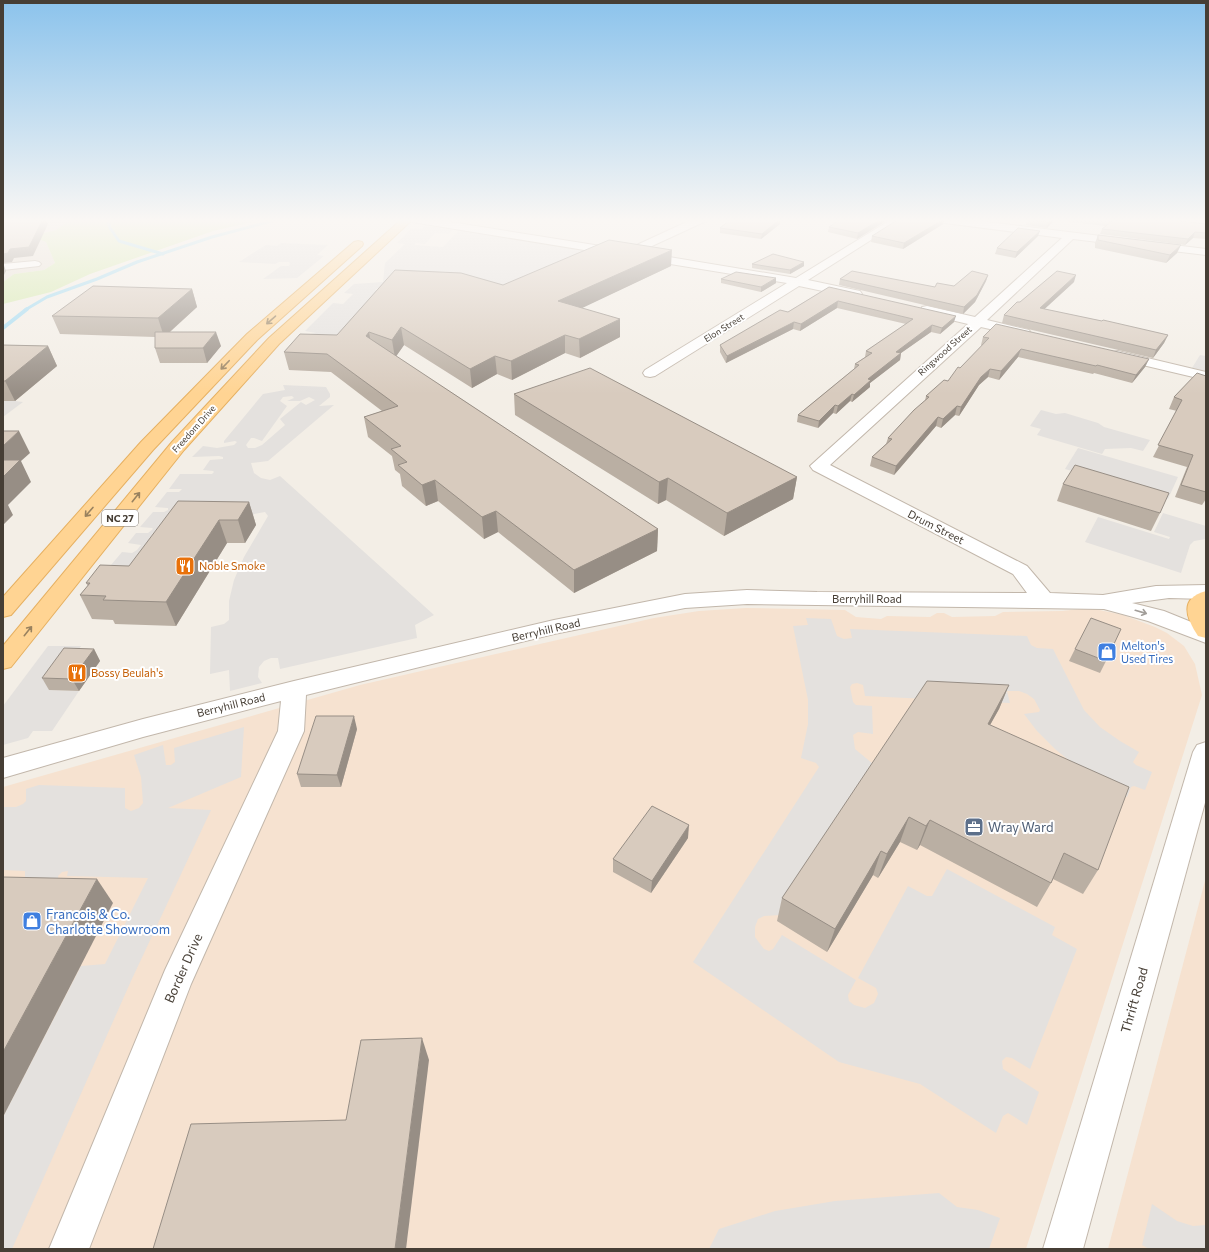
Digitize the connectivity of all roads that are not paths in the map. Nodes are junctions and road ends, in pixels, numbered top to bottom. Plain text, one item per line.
1 (321, 277) edge
2 (344, 277) edge
3 (776, 277) edge
4 (804, 277) edge
5 (1026, 277) edge
6 (798, 281) junction
7 (871, 297) edge
8 (917, 308) edge
9 (978, 322) junction
10 (1039, 336) edge
11 (1108, 352) edge
12 (650, 373) dead end
13 (1206, 376) edge
14 (819, 466) joint
15 (1206, 592) edge
16 (1206, 598) edge
17 (1044, 600) junction
18 (1104, 602) junction
19 (3, 610) edge
20 (1206, 631) edge
21 (1206, 636) edge
22 (3, 661) edge
23 (294, 689) junction
24 (1206, 752) edge
25 (3, 768) edge
26 (69, 1249) edge
27 (1063, 1249) edge

1 -> 19 main road, Freedom Drive / NC 27
22 -> 2 main road, Freedom Drive / NC 27
3 - 6 street
4 - 6 street, Elon Street
5 - 9 street, Ringwood Street
6 - 7 street
6 - 12 street, Elon Street
8 - 9 street
9 - 10 street
9 - 14 street, Ringwood Street
11 - 13 street
14 - 17 street, Drum Street
15 - 18 street, Berryhill Road
16 - 20 main road
17 - 18 street, Berryhill Road
17 - 23 street, Berryhill Road
18 -> 21 street, Berryhill Road
23 - 25 street, Berryhill Road
23 - 26 street, Border Drive
24 - 27 street, Thrift Road

